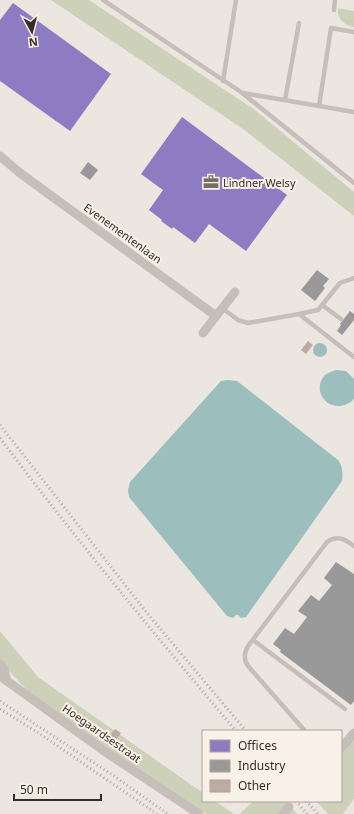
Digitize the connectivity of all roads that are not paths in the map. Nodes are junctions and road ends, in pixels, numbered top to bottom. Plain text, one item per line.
1 (102, 0) edge
2 (236, 0) edge
3 (335, 0) edge
4 (334, 10) dead end
5 (299, 23) dead end
6 (354, 32) edge
7 (224, 81) junction
8 (241, 92) junction
9 (285, 100) junction
10 (319, 106) junction
11 (354, 112) edge
12 (0, 156) edge
13 (354, 183) edge
14 (354, 278) edge
15 (235, 292) dead end
16 (322, 305) junction
17 (219, 312) junction
18 (299, 314) junction
19 (341, 319) dead end
20 (203, 333) dead end
21 (354, 357) edge
22 (354, 546) edge
23 (253, 640) junction
24 (0, 664) edge
25 (4, 678) edge
26 (345, 709) dead end
27 (304, 730) edge
28 (354, 732) edge
29 (342, 747) edge
30 (290, 807) dead end
31 (199, 814) edge
32 (283, 814) edge

1 - 7 lane
2 - 7 lane
3 - 4 lane
5 - 9 lane
6 - 10 lane
7 - 8 lane
8 - 9 lane
8 - 13 lane
9 - 10 lane
10 - 11 lane
12 - 17 street, Evenementenlaan
14 - 16 lane
15 - 17 street
16 - 18 lane
16 - 19 lane
17 - 18 lane
17 - 20 street
18 - 21 lane
22 - 23 lane
23 - 26 lane
23 - 27 lane
24 - 25 street, Hoegaardsestraat
25 - 31 street, Hoegaardsestraat
28 - 29 street
30 - 32 street

